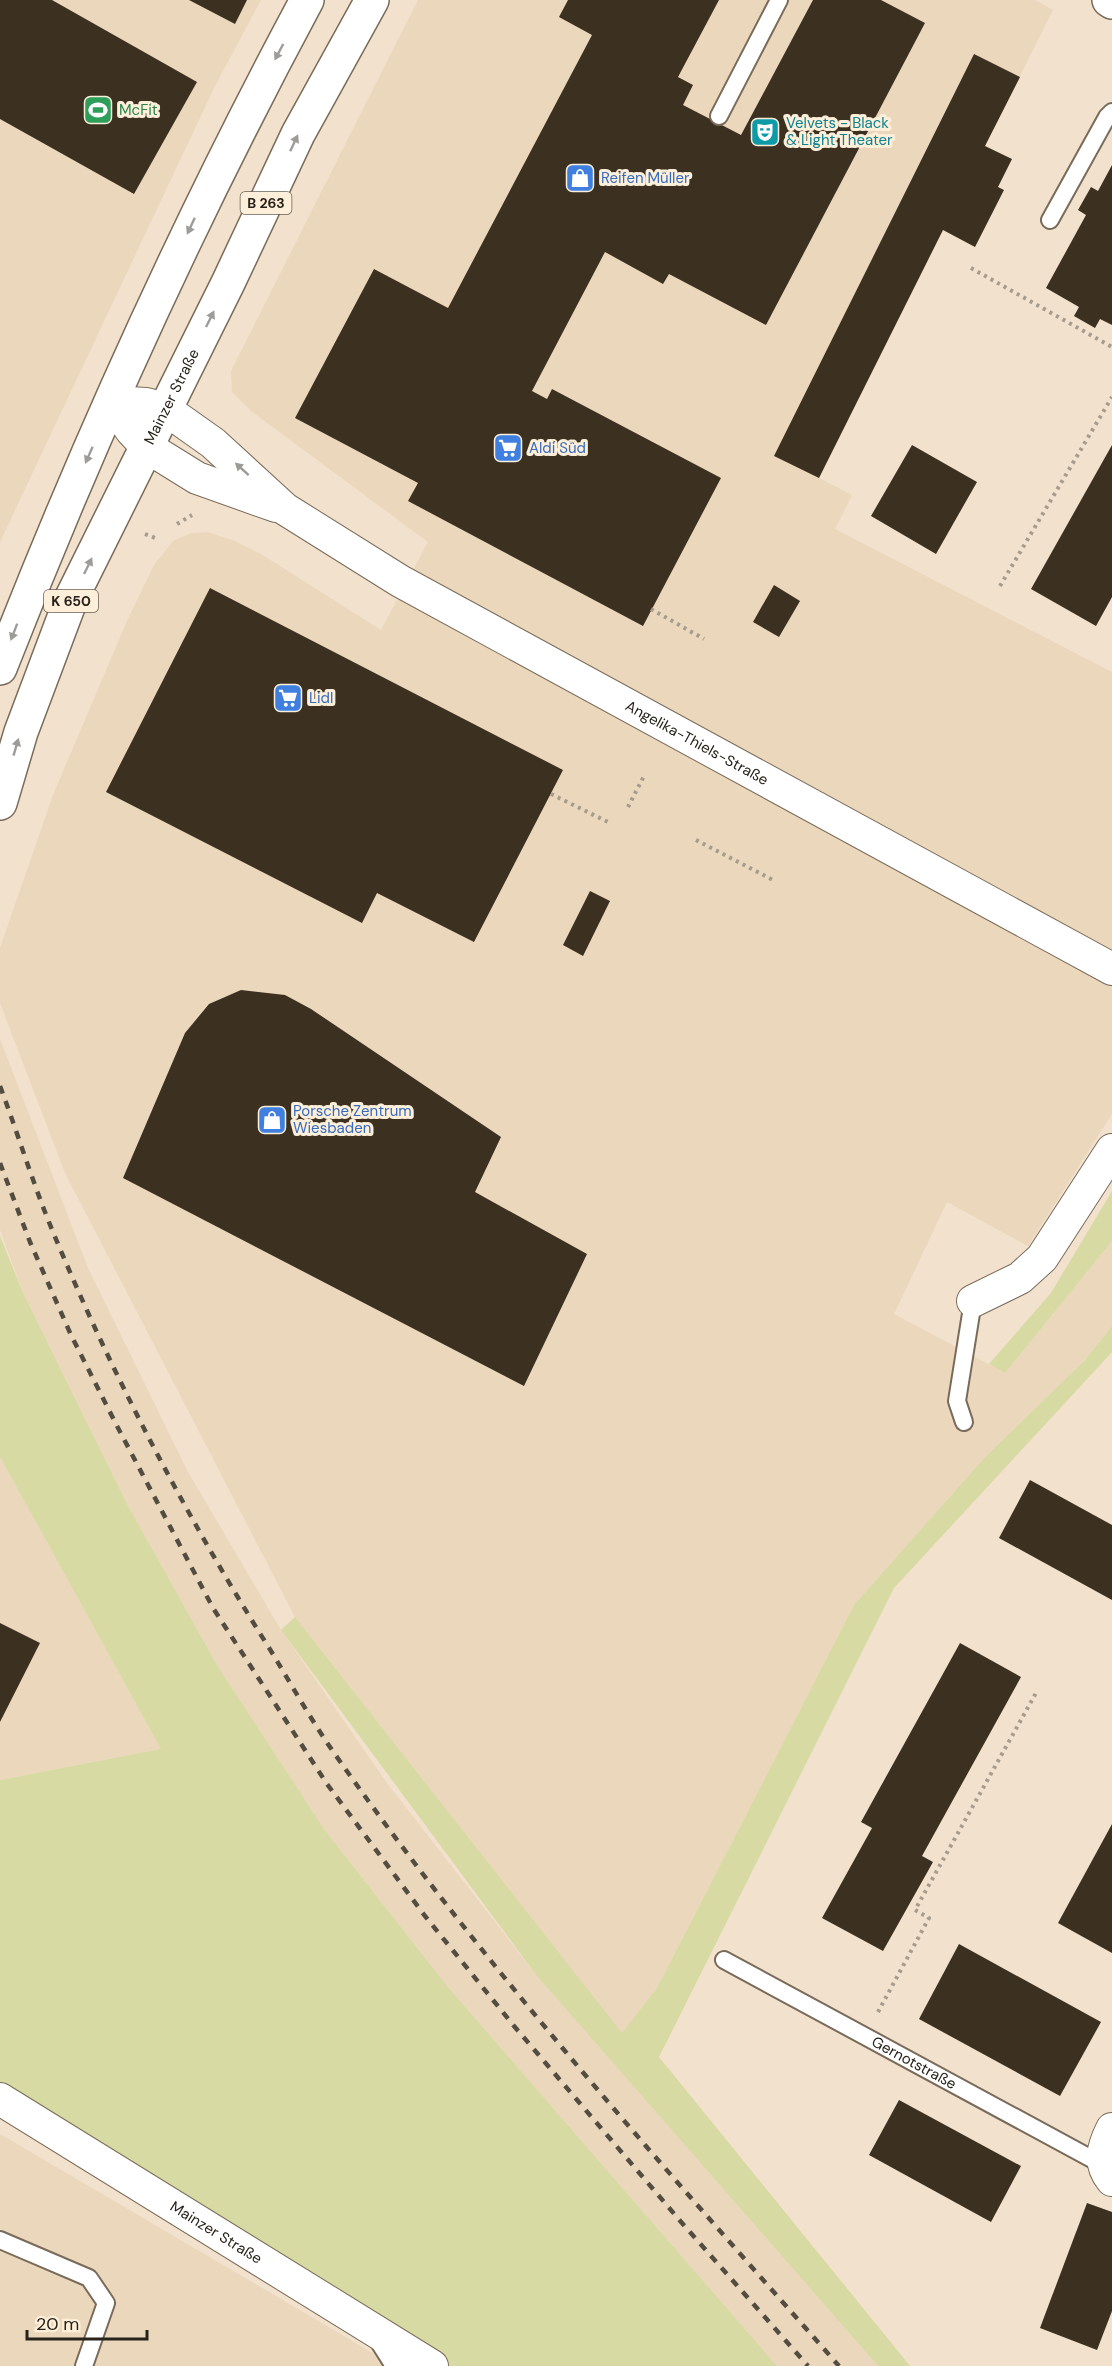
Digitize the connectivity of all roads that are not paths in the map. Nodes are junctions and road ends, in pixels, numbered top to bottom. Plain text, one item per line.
1 (307, 0) edge
2 (372, 0) edge
3 (779, 0) edge
4 (1112, 111) edge
5 (719, 116) dead end
6 (1050, 220) dead end
7 (112, 402) junction
8 (165, 409) junction
9 (147, 447) junction
10 (285, 509) junction
11 (0, 668) edge
12 (0, 803) edge
13 (1112, 969) edge
14 (1112, 1150) edge
15 (973, 1301) joint
16 (964, 1422) dead end
17 (724, 1960) dead end
18 (0, 2099) edge
19 (1112, 2129) edge
20 (1108, 2173) edge
21 (0, 2240) edge
22 (369, 2325) junction
23 (84, 2366) edge
24 (394, 2366) edge
25 (432, 2366) edge

1 -> 7 main road
8 -> 2 main road, Mainzer Straße / B 263
3 - 5 lane
4 - 6 lane
7 - 8 street, Angelika-Thiels-Straße
7 - 9 street, Angelika-Thiels-Straße
7 -> 11 main road, K 650
8 - 9 main road, Mainzer Straße / K 650
10 -> 8 street, Angelika-Thiels-Straße
9 - 10 street, Angelika-Thiels-Straße
12 -> 9 main road, Mainzer Straße / K 650
10 - 13 street, Angelika-Thiels-Straße
14 - 15 street
15 - 16 lane
17 - 20 lane, Gernotstraße
18 - 22 street, Mainzer Straße
19 - 20 street, Gernotstraße
21 - 23 lane
22 - 24 lane
22 - 25 street, Mainzer Straße

